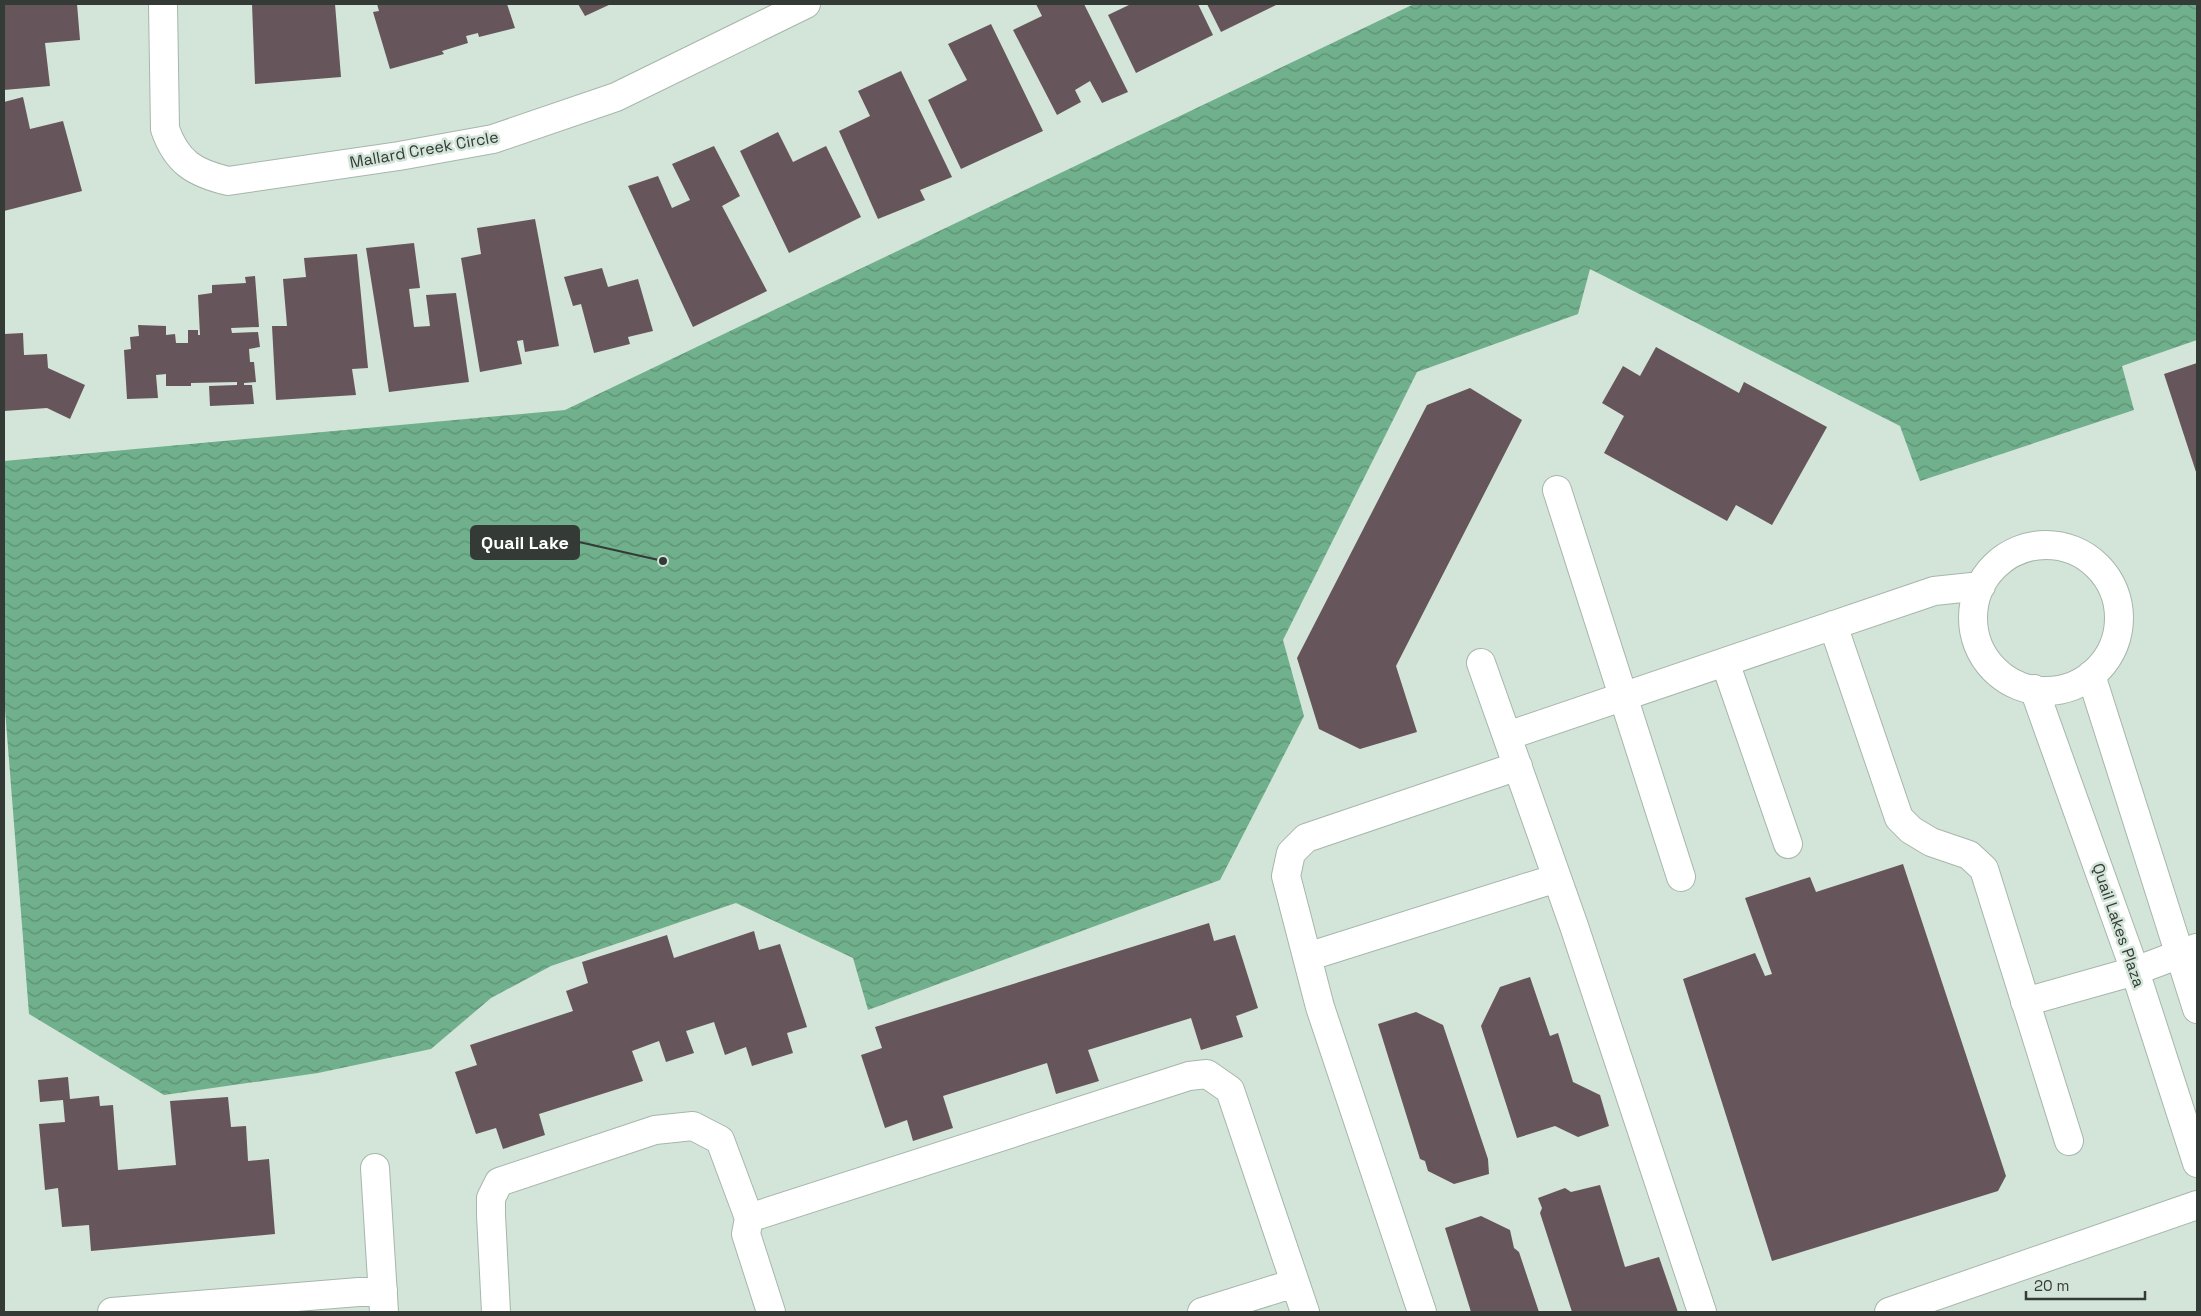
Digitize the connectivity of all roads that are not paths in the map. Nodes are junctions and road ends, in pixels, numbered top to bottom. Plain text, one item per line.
1 (163, 4) edge
2 (806, 4) edge
3 (1557, 490) dead end
4 (1980, 586) junction
5 (1833, 626) junction
6 (1725, 662) junction
7 (1481, 663) dead end
8 (2091, 675) junction
9 (2034, 689) junction
10 (1622, 697) junction
11 (1508, 736) junction
12 (1518, 766) junction
13 (1788, 844) dead end
14 (1681, 876) dead end
15 (1557, 878) junction
16 (2188, 951) edge
17 (1307, 957) junction
18 (2135, 971) junction
19 (2025, 1002) junction
20 (2197, 1009) edge
21 (2069, 1141) dead end
22 (2197, 1163) edge
23 (374, 1168) dead end
24 (2197, 1205) edge
25 (748, 1218) junction
26 (1295, 1282) junction
27 (383, 1301) edge
28 (112, 1312) edge
29 (496, 1312) edge
30 (771, 1312) edge
31 (1202, 1312) edge
32 (1305, 1312) edge
33 (1422, 1312) edge
34 (1702, 1312) edge
35 (1889, 1312) edge

1 - 2 street, Mallard Creek Circle
3 - 10 street
4 - 5 street
4 - 8 street
4 - 9 street
5 - 6 street
5 - 19 street
6 - 10 street
6 - 13 street
7 - 11 street
8 - 9 street
8 - 16 street
9 - 18 street, Quail Lakes Plaza
10 - 11 street
10 - 14 street
11 - 12 street
12 - 15 street
12 - 17 street
15 - 17 street
15 - 34 street
16 - 18 street
16 - 20 street
17 - 33 street
18 - 19 street
18 - 22 street, Quail Lakes Plaza
19 - 21 street
23 - 27 street
24 - 35 street
25 - 26 street
25 - 29 street
25 - 30 street
26 - 31 street
26 - 32 street
27 - 28 street

